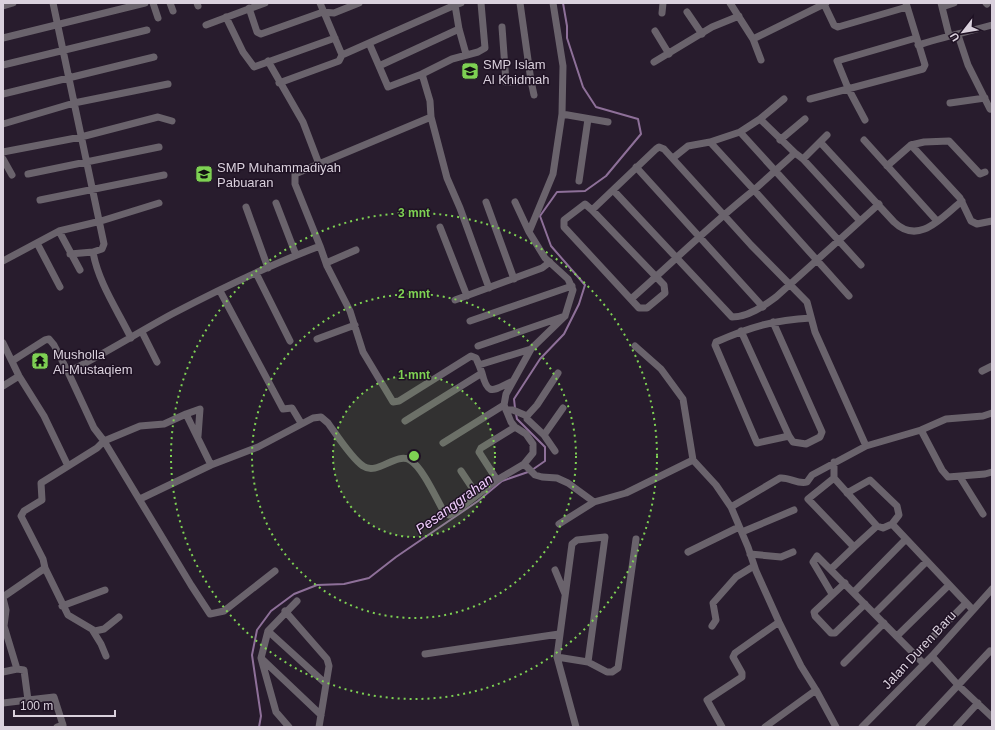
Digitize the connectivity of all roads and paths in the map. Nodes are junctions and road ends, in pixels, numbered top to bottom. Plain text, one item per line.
1 (13, 3) edge
2 (53, 3) edge
3 (145, 3) edge
4 (153, 3) edge
5 (170, 3) edge
6 (265, 3) edge
7 (320, 3) edge
8 (359, 3) edge
9 (481, 3) edge
10 (520, 3) edge
11 (553, 3) edge
12 (663, 3) edge
13 (730, 3) edge
14 (825, 3) edge
15 (954, 3) edge
16 (458, 4) edge
17 (906, 5) edge
18 (941, 5) edge
19 (3, 6) edge
20 (252, 6) edge
21 (173, 11) dead end
22 (323, 12) junction
23 (687, 12) dead end
24 (662, 13) dead end
25 (739, 16) junction
26 (226, 17) junction
27 (158, 18) dead end
28 (57, 24) junction
29 (206, 24) dead end
30 (992, 25) edge
31 (502, 27) dead end
32 (459, 29) junction
33 (147, 30) dead end
34 (655, 31) dead end
35 (702, 34) junction
36 (949, 35) junction
37 (958, 35) junction
38 (3, 38) edge
39 (335, 38) junction
40 (753, 39) junction
41 (917, 42) junction
42 (369, 43) junction
43 (62, 52) junction
44 (466, 54) junction
45 (669, 54) junction
46 (342, 55) junction
47 (154, 56) dead end
48 (761, 60) dead end
49 (268, 61) junction
50 (654, 62) dead end
51 (3, 65) edge
52 (379, 66) junction
53 (422, 74) junction
54 (68, 77) junction
55 (532, 81) junction
56 (279, 83) junction
57 (168, 84) dead end
58 (848, 88) junction
59 (3, 94) edge
60 (534, 95) dead end
61 (985, 98) junction
62 (784, 99) dead end
63 (810, 99) dead end
64 (74, 103) junction
65 (950, 103) dead end
66 (991, 111) edge
67 (562, 114) junction
68 (431, 117) junction
69 (588, 119) junction
70 (760, 119) junction
71 (804, 119) dead end
72 (865, 120) dead end
73 (172, 121) dead end
74 (608, 122) dead end
75 (3, 124) edge
76 (740, 132) junction
77 (827, 135) dead end
78 (81, 137) junction
79 (780, 140) junction
80 (864, 140) dead end
81 (710, 142) junction
82 (820, 142) junction
83 (911, 145) junction
84 (159, 147) dead end
85 (3, 152) edge
86 (795, 153) junction
87 (673, 158) junction
88 (3, 159) edge
89 (803, 159) junction
90 (86, 162) junction
91 (319, 164) junction
92 (887, 166) junction
93 (636, 167) junction
94 (776, 172) junction
95 (986, 172) dead end
96 (28, 174) dead end
97 (12, 175) dead end
98 (164, 175) dead end
99 (579, 181) dead end
100 (93, 190) junction
101 (613, 190) junction
102 (754, 190) junction
103 (40, 200) dead end
104 (962, 201) junction
105 (486, 202) dead end
106 (515, 202) dead end
107 (159, 203) dead end
108 (276, 203) dead end
109 (879, 204) junction
110 (246, 206) dead end
111 (592, 210) junction
112 (723, 214) junction
113 (100, 221) junction
114 (860, 221) junction
115 (937, 221) junction
116 (992, 221) edge
117 (440, 227) dead end
118 (59, 231) junction
119 (528, 232) junction
120 (699, 237) junction
121 (840, 240) junction
122 (37, 243) junction
123 (320, 246) junction
124 (356, 250) dead end
125 (93, 252) junction
126 (70, 254) junction
127 (296, 255) junction
128 (676, 259) junction
129 (817, 260) junction
130 (3, 261) edge
131 (550, 262) junction
132 (326, 263) junction
133 (861, 265) dead end
134 (268, 268) junction
135 (80, 270) dead end
136 (256, 273) junction
137 (656, 277) junction
138 (514, 279) junction
139 (572, 286) junction
140 (790, 286) junction
141 (60, 287) dead end
142 (489, 288) junction
143 (220, 291) junction
144 (467, 296) junction
145 (849, 296) dead end
146 (631, 299) junction
147 (454, 300) dead end
148 (763, 307) junction
149 (565, 316) junction
150 (811, 316) junction
151 (470, 321) dead end
152 (773, 322) junction
153 (355, 325) junction
154 (741, 331) junction
155 (142, 332) junction
156 (131, 338) junction
157 (317, 339) dead end
158 (290, 341) dead end
159 (3, 343) edge
160 (478, 346) dead end
161 (635, 346) dead end
162 (530, 349) junction
163 (12, 362) junction
164 (157, 362) dead end
165 (479, 365) junction
166 (992, 366) edge
167 (68, 372) junction
168 (982, 372) dead end
169 (482, 373) junction
170 (558, 373) dead end
171 (19, 376) junction
172 (511, 382) junction
173 (3, 386) edge
174 (508, 408) junction
175 (563, 408) dead end
176 (992, 413) edge
177 (186, 414) junction
178 (527, 416) junction
179 (405, 421) dead end
180 (301, 423) junction
181 (515, 427) junction
182 (921, 430) junction
183 (544, 435) junction
184 (789, 436) junction
185 (198, 437) junction
186 (104, 441) junction
187 (442, 443) dead end
188 (866, 446) junction
189 (555, 451) dead end
190 (693, 460) junction
191 (834, 462) junction
192 (211, 465) junction
193 (68, 466) junction
194 (526, 466) junction
195 (460, 471) dead end
196 (992, 472) edge
197 (960, 477) junction
198 (834, 478) junction
199 (497, 480) junction
200 (847, 493) junction
201 (477, 495) junction
202 (140, 499) junction
203 (594, 502) junction
204 (730, 507) junction
205 (794, 510) dead end
206 (984, 514) dead end
207 (559, 524) dead end
208 (892, 524) junction
209 (876, 526) junction
210 (740, 530) junction
211 (636, 539) dead end
212 (906, 539) junction
213 (854, 547) junction
214 (688, 552) dead end
215 (793, 552) dead end
216 (750, 554) junction
217 (927, 561) junction
218 (754, 566) junction
219 (45, 568) junction
220 (831, 569) junction
221 (555, 570) dead end
222 (274, 571) dead end
223 (845, 583) junction
224 (949, 585) junction
225 (992, 589) edge
226 (105, 590) dead end
227 (854, 592) junction
228 (832, 594) junction
229 (565, 595) junction
230 (3, 598) edge
231 (297, 600) dead end
232 (966, 603) junction
233 (865, 604) junction
234 (62, 606) junction
235 (285, 610) junction
236 (973, 610) junction
237 (875, 613) junction
238 (119, 617) dead end
239 (779, 622) junction
240 (884, 623) junction
241 (712, 626) dead end
242 (93, 631) junction
243 (268, 631) junction
244 (559, 634) junction
245 (897, 636) junction
246 (990, 651) dead end
247 (425, 654) dead end
248 (915, 655) junction
249 (106, 656) dead end
250 (932, 656) junction
251 (557, 657) junction
252 (261, 658) junction
253 (588, 662) junction
254 (844, 663) dead end
255 (924, 664) junction
256 (17, 669) junction
257 (3, 672) edge
258 (325, 683) junction
259 (958, 685) junction
260 (816, 690) junction
261 (28, 700) junction
262 (3, 703) edge
263 (978, 703) junction
264 (321, 715) junction
265 (992, 717) edge
266 (57, 727) edge
267 (289, 727) edge
268 (319, 727) edge
269 (576, 727) edge
270 (722, 727) edge
271 (765, 727) edge
272 (836, 727) edge
273 (862, 727) edge
274 (919, 727) edge
275 (956, 727) edge

1 - 19 street
2 - 28 street
3 - 28 street
4 - 27 street
5 - 21 street
6 - 20 street
7 - 22 street
8 - 22 street
9 - 44 street
10 - 55 street
11 - 67 street
12 - 24 street
13 - 25 street
14 - 17 street
14 - 40 street
15 - 18 street
16 - 32 street
16 - 42 street
17 - 41 street
18 - 36 street
20 - 22 street
20 - 26 street
22 - 39 street
23 - 35 street
25 - 35 street
25 - 40 street
26 - 29 street
26 - 49 street
28 - 38 street
28 - 43 street
30 - 37 street
31 - 55 street
32 - 44 street
32 - 52 street
33 - 43 street
34 - 45 street
35 - 45 street
36 - 37 street
36 - 41 street
37 - 61 street
39 - 46 street
39 - 49 street
40 - 48 street
41 - 58 street
41 - 58 street
42 - 46 street
42 - 52 street
43 - 51 street
43 - 54 street
44 - 53 street
45 - 50 street
46 - 56 street
47 - 54 street
49 - 56 street
52 - 53 street
53 - 68 street
54 - 59 street
54 - 64 street
55 - 60 street
56 - 91 street
57 - 64 street
58 - 63 street
58 - 72 street
61 - 65 street
61 - 66 street
62 - 70 street
64 - 75 street
64 - 78 street
67 - 69 street
67 - 119 street
68 - 91 street
68 - 142 street
69 - 74 street
69 - 99 street
70 - 76 street
70 - 79 street
71 - 79 street
73 - 78 street
76 - 81 street
76 - 94 street
77 - 82 street
78 - 85 street
78 - 90 street
79 - 86 street
80 - 92 street
81 - 87 street
81 - 102 street
82 - 89 street
82 - 109 street
83 - 92 street
83 - 95 street
83 - 104 street
84 - 90 street
86 - 89 street
86 - 94 street
87 - 93 street
87 - 112 street
88 - 97 street
89 - 114 street
90 - 96 street
90 - 100 street
91 - 123 street
92 - 115 street
93 - 101 street
93 - 120 street
94 - 102 street
94 - 121 street
98 - 100 street
100 - 103 street
100 - 113 street
101 - 111 street
101 - 128 street
102 - 112 street
102 - 129 street
104 - 115 street
104 - 116 street
105 - 138 street
106 - 119 street
107 - 113 street
108 - 127 street
109 - 114 street
109 - 115 street
110 - 134 street
111 - 137 street
111 - 146 street
112 - 120 street
112 - 140 street
113 - 118 street
113 - 125 street
114 - 121 street
117 - 144 street
118 - 122 street
118 - 126 street
119 - 131 street
120 - 128 street
120 - 148 street
121 - 129 street
121 - 133 street
122 - 130 street
122 - 141 street
123 - 127 street
123 - 132 street
124 - 132 street
125 - 126 street
125 - 156 street
126 - 135 street
127 - 134 street
128 - 137 street
128 - 148 street
129 - 140 street
129 - 145 street
131 - 138 street
131 - 139 street
132 - 153 street
134 - 136 street
136 - 143 street
136 - 158 street
137 - 146 street
137 - 146 street
138 - 142 street
139 - 149 street
139 - 151 street
140 - 148 street
140 - 150 street
142 - 144 street
143 - 155 street
143 - 180 street
144 - 147 street
149 - 160 street
149 - 162 street
150 - 152 street
150 - 188 street
152 - 154 street
152 - 184 street
153 - 157 street
153 - 165 street
154 - 184 street
154 - 184 street
155 - 156 street
155 - 164 street
156 - 167 street
159 - 163 street
161 - 190 street
162 - 165 street
162 - 172 street
163 - 167 street
163 - 171 street
165 - 169 street
166 - 168 street
167 - 186 street
169 - 172 street
169 - 179 street
170 - 178 street
171 - 173 street
171 - 193 street
172 - 174 street
174 - 178 street
174 - 181 street
174 - 187 street
175 - 183 street
176 - 182 street
177 - 185 street
177 - 185 street
177 - 186 street
178 - 183 street
180 - 192 street
180 - 201 street
181 - 194 street
181 - 199 street
182 - 188 street
182 - 197 street
183 - 189 street
185 - 192 street
186 - 193 street
186 - 202 street
188 - 191 street
190 - 203 street
190 - 204 street
191 - 198 street
191 - 204 street
192 - 202 street
193 - 219 street
194 - 199 street
194 - 203 street
195 - 201 street
196 - 197 street
197 - 206 street
198 - 200 street
198 - 213 street
199 - 201 street
200 - 208 street
200 - 209 street
202 - 222 street
203 - 207 street
204 - 210 street
205 - 210 street
208 - 209 street
208 - 212 street
209 - 213 street
210 - 214 street
210 - 216 street
211 - 253 street
212 - 217 street
212 - 227 street
213 - 220 street
215 - 216 street
216 - 218 street
217 - 224 street
217 - 237 street
218 - 239 street
218 - 241 street
219 - 230 street
219 - 234 street
220 - 223 street
220 - 228 street
221 - 229 street
223 - 227 street
223 - 228 street
224 - 232 street
224 - 245 street
225 - 236 street, Jalan Duren Baru
226 - 234 street
227 - 233 street
228 - 233 street
229 - 244 street
229 - 253 street
230 - 256 street
231 - 235 street
232 - 236 street
232 - 248 street
233 - 237 street
234 - 242 street
235 - 243 street
235 - 258 street
236 - 250 street, Jalan Duren Baru
237 - 240 street
238 - 242 street
239 - 260 street
239 - 270 street
240 - 245 street
240 - 254 street
242 - 249 street
243 - 252 street
243 - 258 street
244 - 247 street
244 - 251 street
245 - 248 street
246 - 259 street
248 - 255 street
250 - 255 street, Jalan Duren Baru
250 - 259 street
251 - 253 street
251 - 269 street
252 - 264 street
252 - 267 street
255 - 273 street, Jalan Duren Baru
256 - 257 street
256 - 261 street
258 - 264 street
259 - 263 street
259 - 274 street
260 - 271 street
260 - 272 street
261 - 262 street
261 - 266 street
263 - 265 street
263 - 275 street
264 - 268 street

